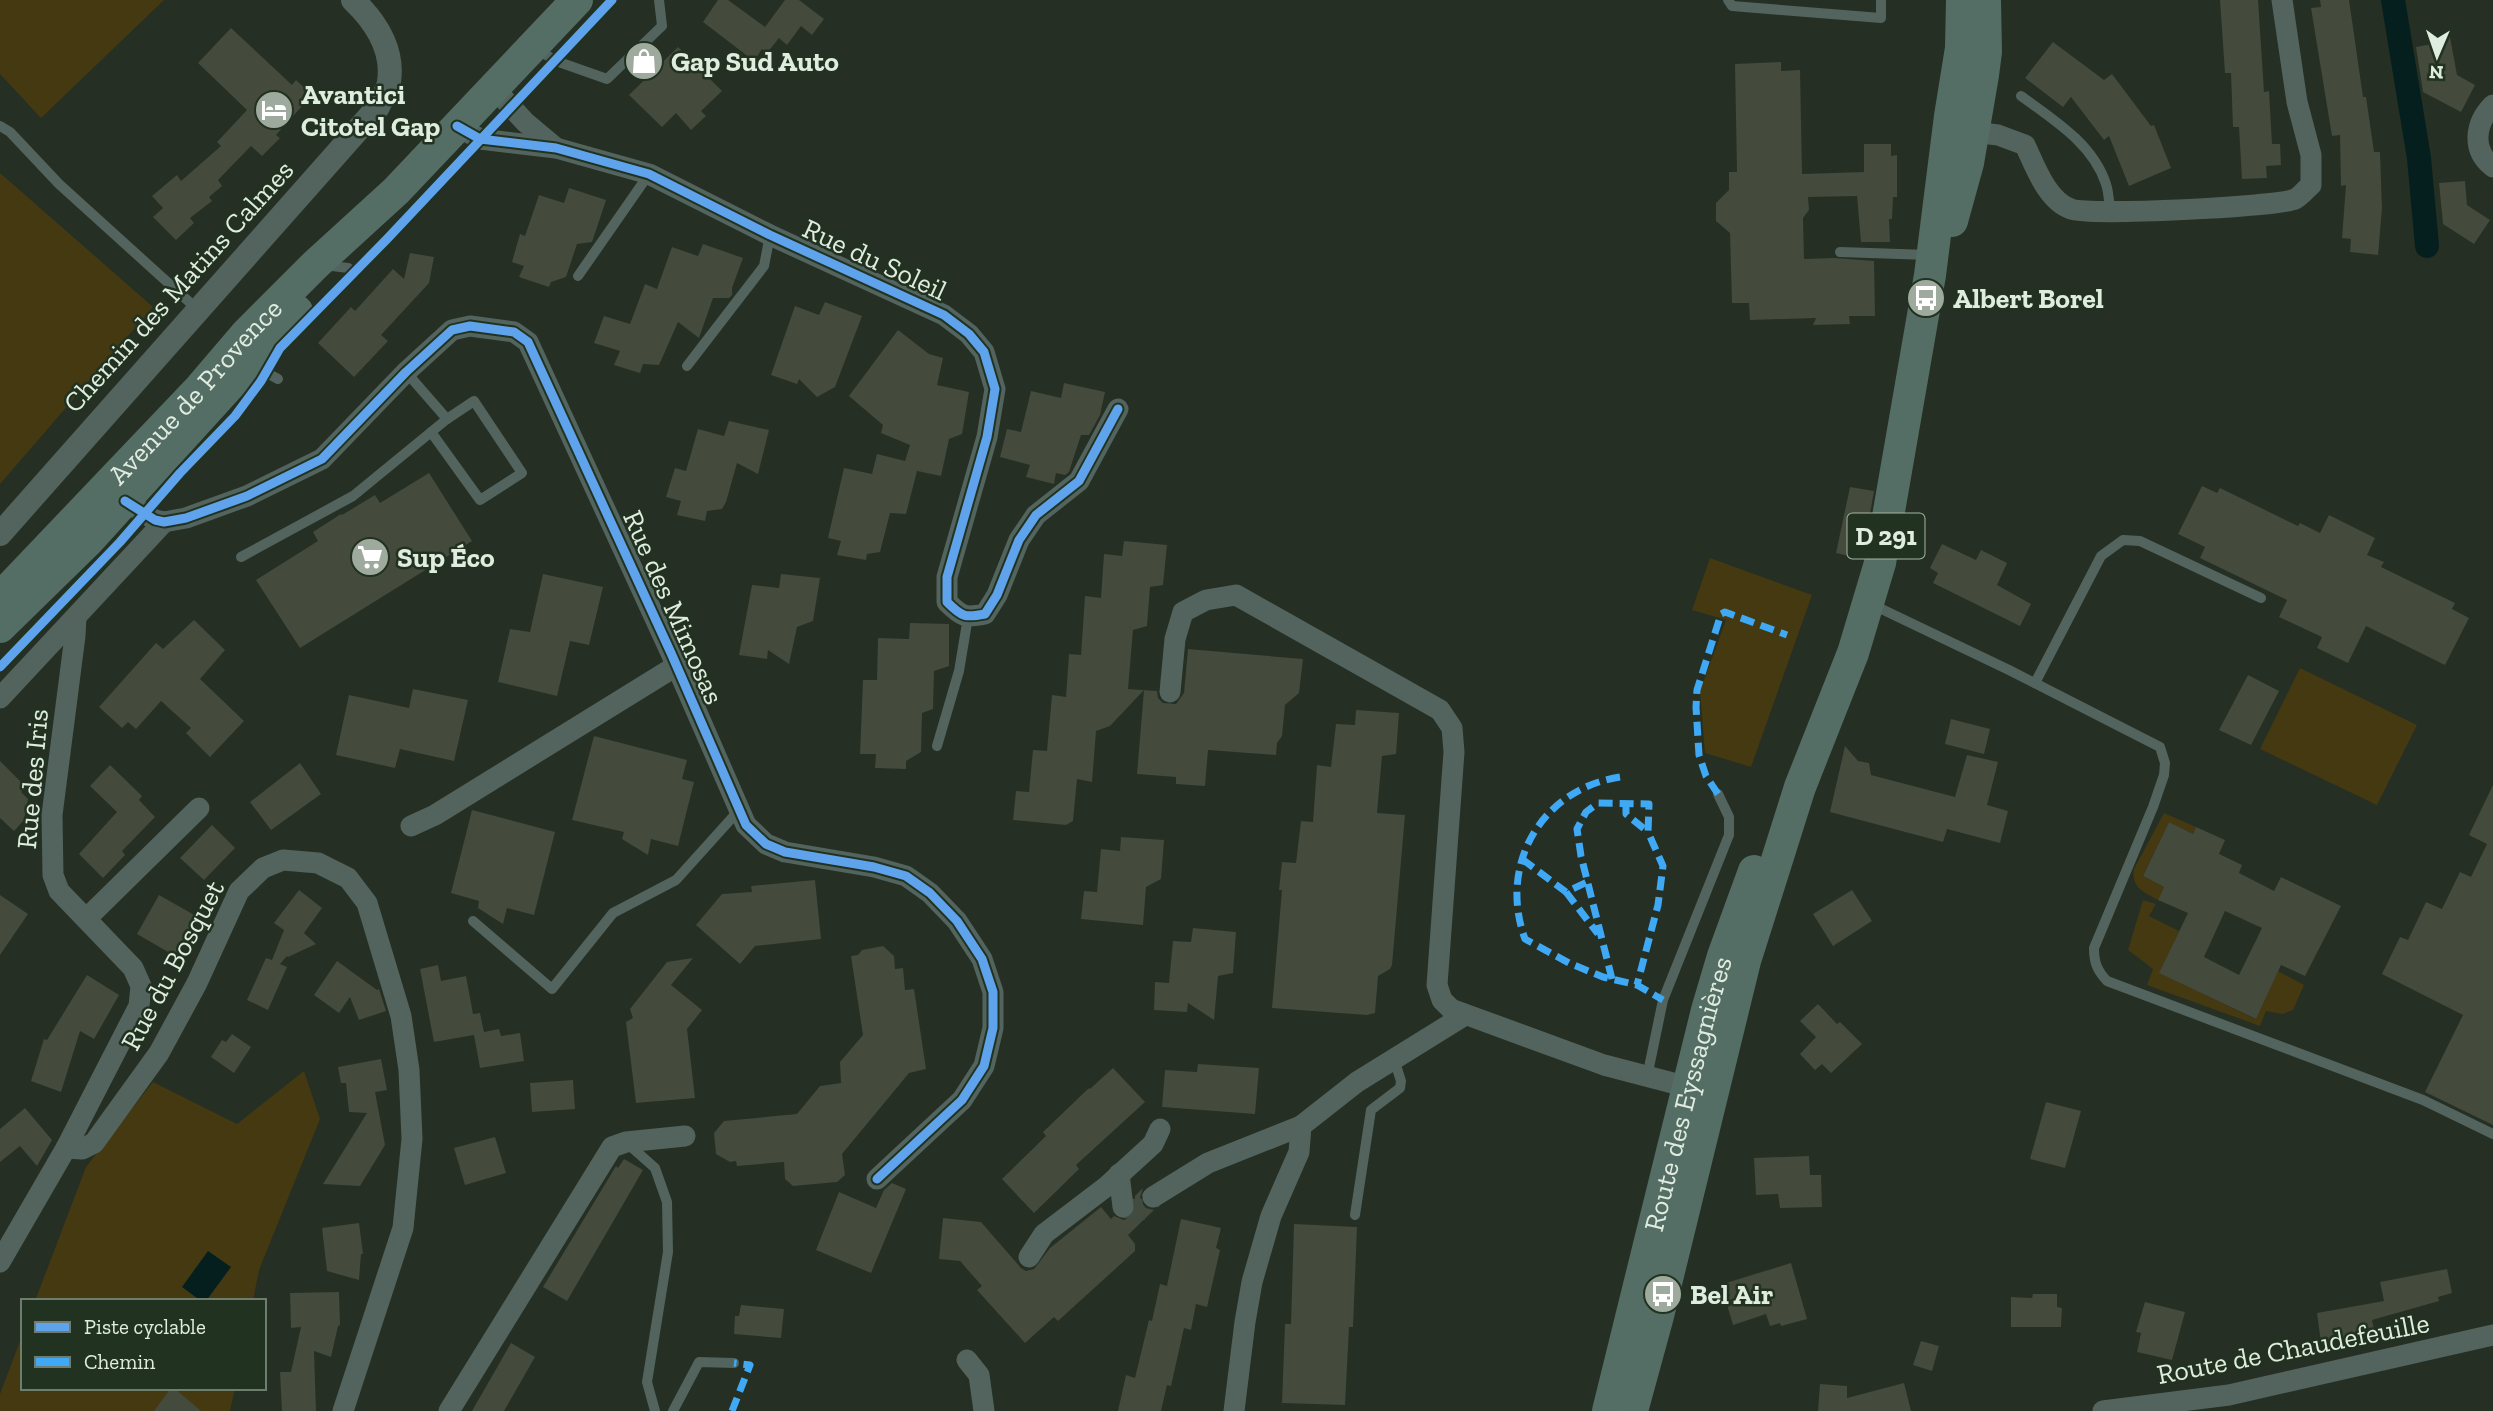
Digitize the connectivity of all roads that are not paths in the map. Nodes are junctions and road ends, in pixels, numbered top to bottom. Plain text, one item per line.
1 (577, 0) edge
2 (659, 0) edge
3 (1728, 0) edge
4 (1881, 0) edge
5 (1962, 0) edge
6 (1985, 0) edge
7 (2282, 0) edge
8 (361, 3) edge
9 (533, 47) junction
10 (494, 88) junction
11 (2021, 96) dead end
12 (2493, 105) edge
13 (0, 126) edge
14 (457, 126) junction
15 (1973, 132) junction
16 (556, 148) junction
17 (2493, 167) edge
18 (649, 174) junction
19 (2110, 211) junction
20 (771, 235) junction
21 (1840, 252) dead end
22 (1931, 265) junction
23 (578, 276) dead end
24 (197, 309) junction
25 (259, 357) junction
26 (687, 366) dead end
27 (406, 372) junction
28 (200, 388) junction
29 (1118, 409) dead end
30 (447, 419) junction
31 (431, 432) junction
32 (125, 501) junction
33 (164, 522) junction
34 (0, 534) edge
35 (241, 556) dead end
36 (26, 570) junction
37 (0, 598) edge
38 (2261, 598) dead end
39 (1870, 603) junction
40 (76, 617) junction
41 (968, 617) junction
42 (0, 628) edge
43 (676, 666) junction
44 (2035, 683) junction
45 (1170, 692) dead end
46 (0, 698) edge
47 (937, 746) dead end
48 (1718, 794) dead end
49 (199, 808) dead end
50 (740, 809) junction
51 (411, 826) dead end
52 (86, 919) junction
53 (473, 921) dead end
54 (1465, 1014) junction
55 (1394, 1059) junction
56 (1647, 1077) junction
57 (1702, 1081) junction
58 (1301, 1126) junction
59 (1160, 1129) dead end
60 (2493, 1134) edge
61 (685, 1136) dead end
62 (626, 1142) junction
63 (66, 1148) junction
64 (1119, 1174) junction
65 (877, 1179) dead end
66 (1153, 1197) tunnel mouth
67 (1123, 1207) dead end
68 (1355, 1215) dead end
69 (1030, 1257) dead end
70 (0, 1262) edge
71 (2493, 1335) edge
72 (967, 1360) dead end
73 (734, 1363) dead end
74 (1615, 1410) edge
75 (343, 1411) edge
76 (449, 1411) edge
77 (655, 1411) edge
78 (673, 1411) edge
79 (984, 1411) edge
80 (1234, 1411) edge
81 (2103, 1411) edge

1 - 9 main road, Avenue de Provence
2 - 9 lane
3 - 4 lane
5 - 22 main road, Route des Eyssagnières / D 291
6 - 15 main road, Route des Eyssagnières / D 291
7 - 19 street
8 - 24 street, Chemin des Matins Calmes
9 - 10 main road, Avenue de Provence
10 - 14 main road, Avenue de Provence
10 - 16 street, Rue du Soleil
11 - 19 lane
12 - 17 street
13 - 24 lane
14 - 16 street, Rue du Soleil
14 - 25 main road, Avenue de Provence
15 - 19 street
15 - 22 main road, Route des Eyssagnières / D 291
16 - 18 street, Rue du Soleil
18 - 20 street, Rue du Soleil
18 - 23 lane
20 - 26 lane
20 - 41 street, Rue du Soleil
21 - 22 lane
22 - 39 main road, Route des Eyssagnières / D 291
24 - 34 street, Chemin des Matins Calmes
25 - 28 main road, Avenue de Provence
25 - 32 main road, Avenue de Provence
27 - 30 lane
27 - 33 street, Rue des Mimosas
27 - 43 street, Rue des Mimosas
28 - 32 street
28 - 36 main road, Avenue de Provence
29 - 41 street
30 - 31 lane
30 - 31 lane
31 - 35 lane
32 - 33 street
32 - 36 street
32 - 42 main road, Avenue de Provence
33 - 40 street
36 - 37 main road, Avenue de Provence
38 - 44 lane
39 - 44 lane
39 - 57 main road, Route des Eyssagnières / D 291
40 - 46 street
40 - 52 street, Rue des Iris
41 - 47 lane
43 - 50 street, Rue des Mimosas
43 - 51 street
44 - 60 lane
45 - 54 street
48 - 56 lane
49 - 52 street
50 - 53 lane
50 - 65 street, Rue des Mimosas
52 - 63 street, Rue des Iris
54 - 55 street
54 - 56 street
55 - 58 street
55 - 68 lane
56 - 57 street
57 - 74 main road, Route des Eyssagnières
57 - 74 main road, Route des Eyssagnières
58 - 66 street
58 - 80 street
59 - 64 street
61 - 62 street
62 - 76 street
62 - 77 lane
63 - 70 street
63 - 75 street, Rue du Bosquet
64 - 67 street
64 - 69 street
71 - 81 street, Route de Chaudefeuille
72 - 79 street
73 - 78 lane

